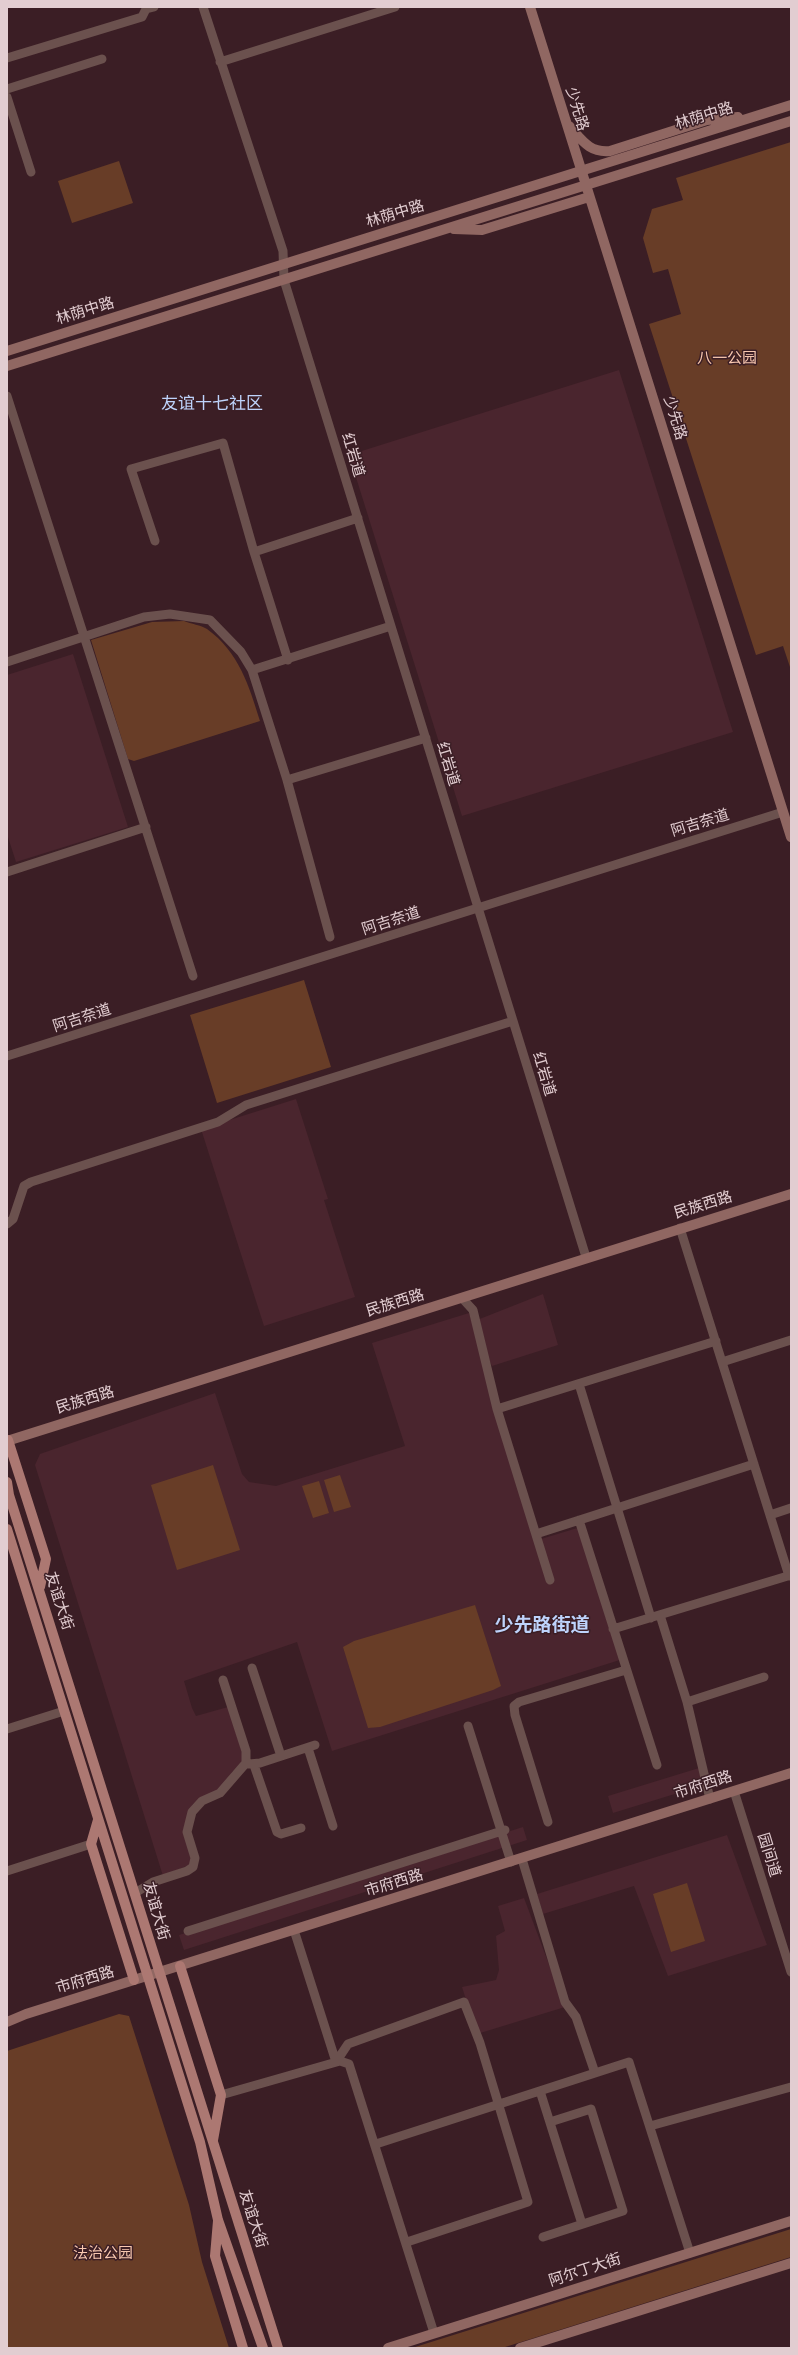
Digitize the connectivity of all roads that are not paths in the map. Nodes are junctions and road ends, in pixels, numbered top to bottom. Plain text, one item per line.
1 (203, 7) edge
2 (530, 7) edge
3 (149, 8) edge
4 (389, 8) edge
5 (7, 58) edge
6 (102, 59) dead end
7 (220, 62) junction
8 (7, 89) edge
9 (7, 97) edge
10 (791, 105) edge
11 (750, 118) junction
12 (791, 121) edge
13 (566, 124) junction
14 (581, 171) junction
15 (31, 172) dead end
16 (586, 185) junction
17 (589, 196) junction
18 (446, 229) junction
19 (284, 264) junction
20 (284, 280) junction
21 (7, 351) edge
22 (7, 366) edge
23 (7, 396) edge
24 (358, 518) junction
25 (155, 541) dead end
26 (254, 552) junction
27 (391, 626) junction
28 (84, 635) junction
29 (288, 660) junction
30 (7, 662) edge
31 (252, 670) junction
32 (426, 738) junction
33 (287, 780) junction
34 (783, 812) junction
35 (146, 827) junction
36 (791, 837) edge
37 (7, 872) edge
38 (478, 908) junction
39 (330, 937) dead end
40 (193, 976) dead end
41 (513, 1020) junction
42 (7, 1056) edge
43 (791, 1194) edge
44 (7, 1224) edge
45 (680, 1228) junction
46 (586, 1257) junction
47 (462, 1298) junction
48 (791, 1340) edge
49 (716, 1341) junction
50 (722, 1362) junction
51 (579, 1384) junction
52 (497, 1409) junction
53 (8, 1440) edge
54 (754, 1464) junction
55 (7, 1482) edge
56 (8, 1496) edge
57 (617, 1508) junction
58 (791, 1508) edge
59 (770, 1515) junction
60 (579, 1520) junction
61 (7, 1529) edge
62 (536, 1534) junction
63 (790, 1575) edge
64 (550, 1580) dead end
65 (40, 1589) junction
66 (655, 1616) junction
67 (613, 1629) junction
68 (252, 1668) dead end
69 (626, 1670) junction
70 (764, 1677) dead end
71 (223, 1680) dead end
72 (687, 1702) junction
73 (64, 1711) junction
74 (468, 1726) dead end
75 (7, 1729) edge
76 (281, 1756) junction
77 (250, 1764) junction
78 (657, 1765) dead end
79 (791, 1774) edge
80 (734, 1791) junction
81 (710, 1799) junction
82 (98, 1820) junction
83 (548, 1822) dead end
84 (333, 1826) dead end
85 (301, 1828) dead end
86 (503, 1831) junction
87 (91, 1844) junction
88 (522, 1859) junction
89 (511, 1862) junction
90 (7, 1871) edge
91 (136, 1893) junction
92 (294, 1930) junction
93 (188, 1931) dead end
94 (180, 1966) junction
95 (791, 1972) edge
96 (158, 1973) junction
97 (147, 1976) junction
98 (134, 1980) junction
99 (7, 2022) edge
100 (336, 2062) junction
101 (595, 2073) junction
102 (791, 2087) edge
103 (540, 2091) junction
104 (221, 2095) junction
105 (498, 2104) junction
106 (550, 2122) junction
107 (650, 2126) junction
108 (213, 2142) junction
109 (376, 2144) junction
110 (218, 2220) junction
111 (791, 2221) edge
112 (582, 2224) junction
113 (542, 2237) dead end
114 (407, 2242) junction
115 (690, 2252) junction
116 (791, 2263) edge
117 (434, 2333) junction
118 (243, 2348) edge
119 (264, 2348) edge
120 (278, 2348) edge
121 (388, 2348) edge
122 (520, 2348) edge

1 - 7 street, 红岩道
2 - 13 main road, 少先路
3 - 5 street
4 - 7 street
6 - 8 street
7 - 19 street, 红岩道
9 - 15 street
10 - 11 main road, 林荫中路
11 - 13 main road
11 - 14 main road, 林荫中路
12 - 16 main road, 林荫中路
13 - 14 main road, 少先路
14 - 16 main road, 少先路
14 - 19 main road, 林荫中路
16 - 17 main road, 少先路
16 - 18 main road, 林荫中路
17 - 18 main road
17 - 34 main road, 少先路
18 - 20 main road, 林荫中路
19 - 20 street, 红岩道
19 - 21 main road, 林荫中路
20 - 22 main road, 林荫中路
20 - 24 street, 红岩道
23 - 28 street
24 - 26 street
24 - 27 street, 红岩道
25 - 26 street
26 - 29 street
27 - 29 street
27 - 32 street, 红岩道
28 - 30 street
28 - 31 street
28 - 35 street
29 - 31 street
31 - 33 street
32 - 33 street
32 - 38 street, 红岩道
33 - 39 street
34 - 36 main road, 少先路
34 - 38 street, 阿吉奈道
35 - 37 street
35 - 40 street
38 - 41 street, 红岩道
38 - 42 street, 阿吉奈道
41 - 44 street
41 - 46 street, 红岩道
43 - 45 main road, 民族西路
45 - 46 main road, 民族西路
45 - 49 street
46 - 47 main road, 民族西路
47 - 52 street
47 - 53 main road, 民族西路
48 - 50 street
49 - 50 street
49 - 51 street
50 - 54 street
51 - 52 street
51 - 57 street
52 - 62 street
53 - 65 main road
54 - 57 street
54 - 59 street
55 - 56 main road, 友谊大街
56 - 65 main road, 友谊大街
57 - 60 street
57 - 66 street
58 - 59 street
59 - 63 street
60 - 62 street
60 - 67 street
61 - 73 main road, 友谊大街
62 - 64 street
63 - 66 street
65 - 91 main road, 友谊大街
66 - 67 street
66 - 72 street
67 - 69 street
68 - 76 street
69 - 78 street
69 - 83 street
70 - 72 street
71 - 77 street
72 - 81 street
73 - 75 street
73 - 82 main road, 友谊大街
74 - 86 street
76 - 77 street
76 - 84 street
77 - 85 street
77 - 91 street
79 - 80 main road, 市府西路
80 - 81 main road, 市府西路
80 - 95 street, 园间道
81 - 88 main road, 市府西路
82 - 87 main road
82 - 97 main road, 友谊大街
86 - 89 street
86 - 93 street
87 - 90 street
87 - 98 main road
88 - 89 main road, 市府西路
88 - 101 street
89 - 92 main road, 市府西路
91 - 96 main road, 友谊大街
92 - 94 main road, 市府西路
92 - 100 street
94 - 96 main road, 市府西路
94 - 104 main road
96 - 97 main road, 市府西路
96 - 108 main road, 友谊大街
97 - 98 main road, 市府西路
97 - 110 main road, 友谊大街
98 - 99 main road, 市府西路
100 - 104 street
100 - 105 street
100 - 109 street
101 - 103 street
101 - 107 street
102 - 107 street
103 - 105 street
103 - 106 street
104 - 108 main road
105 - 109 street
105 - 114 street
106 - 112 street
106 - 112 street
107 - 115 street
108 - 120 main road, 友谊大街
109 - 114 street
110 - 118 main road
110 - 119 main road, 友谊大街
111 - 115 main road, 阿尔丁大街
112 - 113 street
114 - 117 street
115 - 117 main road, 阿尔丁大街
116 - 122 main road
117 - 121 main road, 阿尔丁大街

